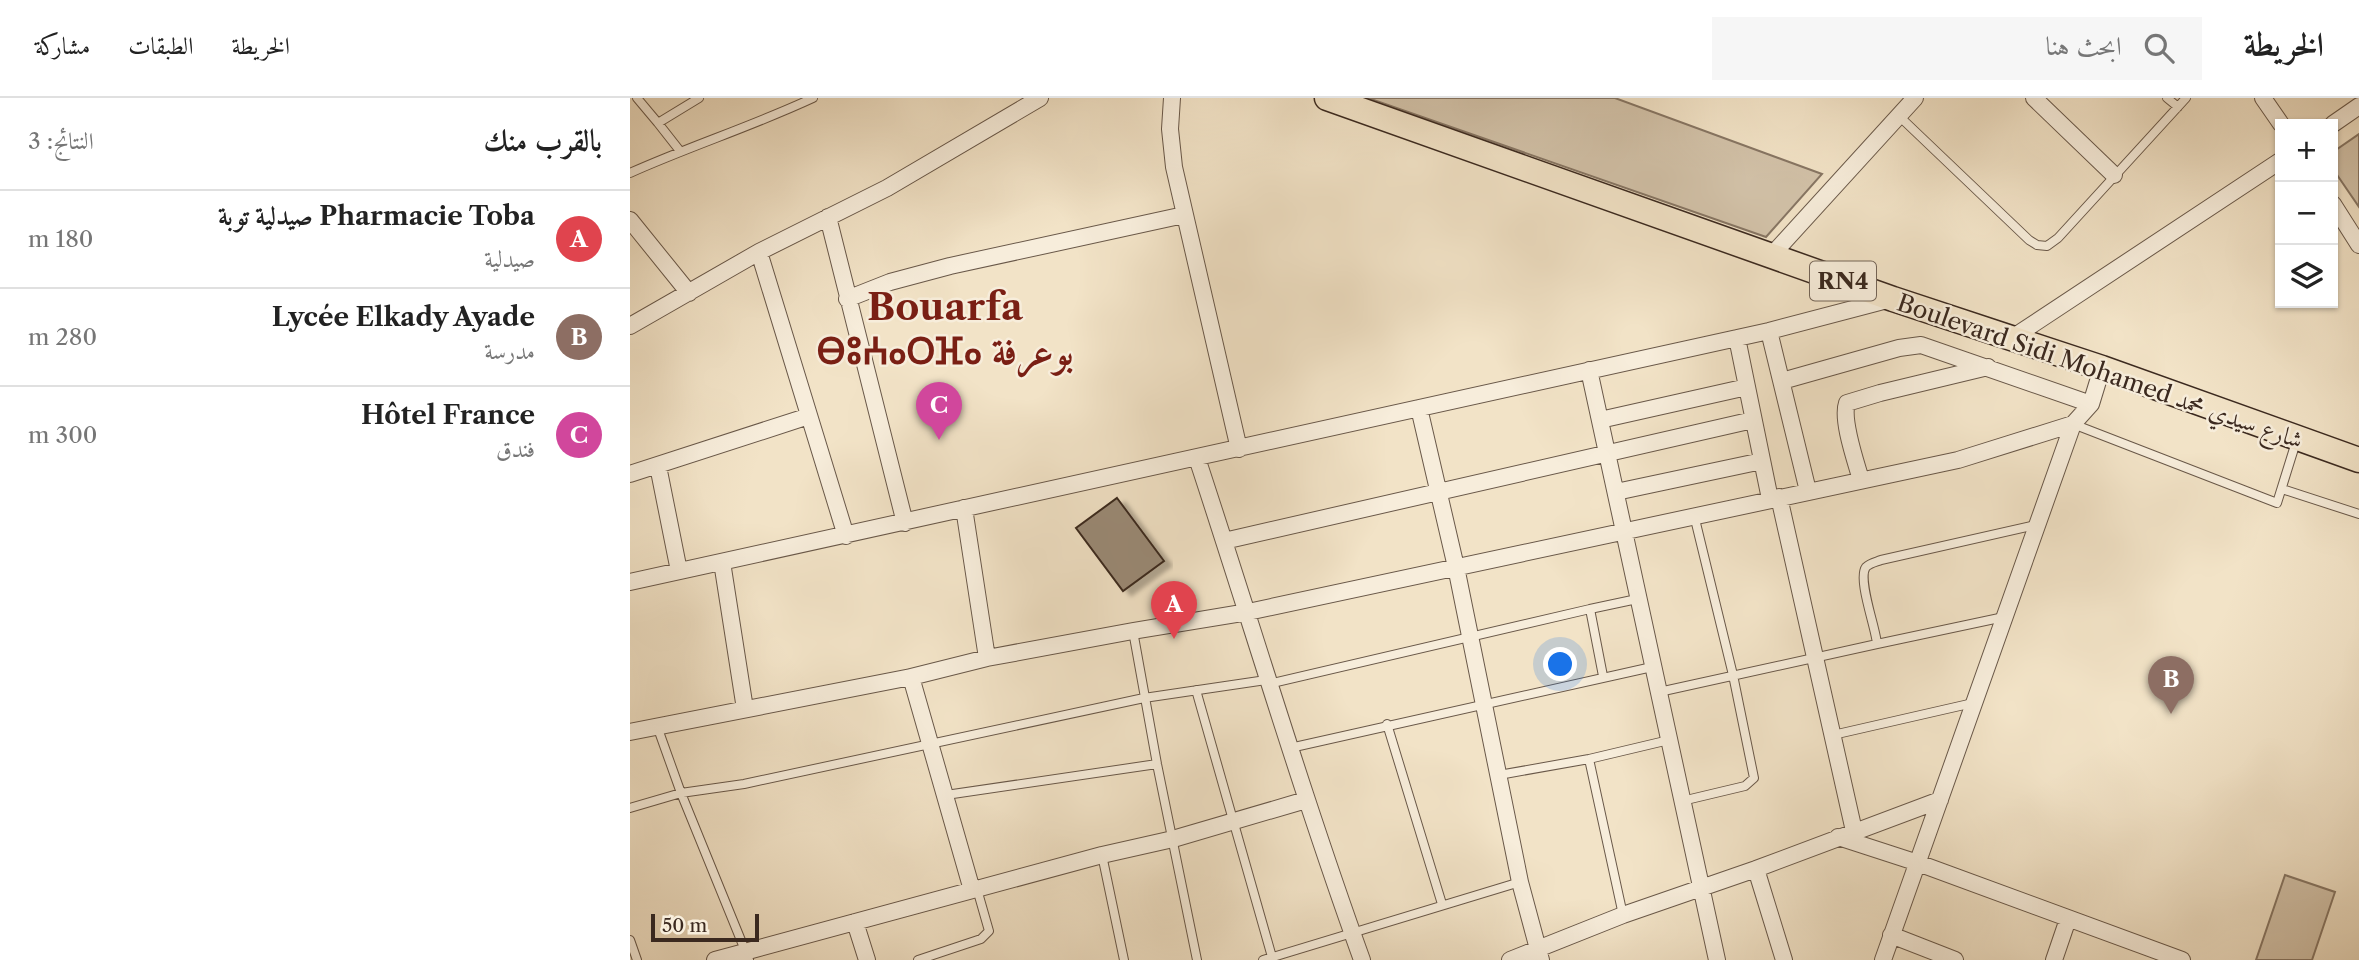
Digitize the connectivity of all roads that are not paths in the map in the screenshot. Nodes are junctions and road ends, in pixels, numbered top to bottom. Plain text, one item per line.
1 (637, 98) edge
2 (699, 98) edge
3 (813, 98) edge
4 (1040, 98) edge
5 (1172, 98) edge
6 (1327, 98) edge
7 (1915, 98) edge
8 (2034, 98) edge
9 (2168, 98) edge
10 (2186, 98) edge
11 (2263, 98) edge
12 (2359, 106) edge
13 (2178, 107) junction
14 (1899, 116) junction
15 (2278, 119) edge
16 (2338, 121) edge
17 (658, 123) junction
18 (680, 151) junction
19 (2275, 164) edge
20 (630, 173) edge
21 (2114, 175) junction
22 (2338, 212) edge
23 (1184, 215) junction
24 (828, 217) junction
25 (630, 220) edge
26 (2359, 245) edge
27 (760, 252) junction
28 (1772, 256) junction
29 (689, 293) junction
30 (847, 299) junction
31 (1893, 299) junction
32 (632, 321) edge
33 (1769, 331) junction
34 (1737, 338) junction
35 (2011, 338) junction
36 (1988, 367) junction
37 (2102, 368) junction
38 (1589, 370) junction
39 (1782, 381) junction
40 (1747, 387) junction
41 (2091, 404) junction
42 (1419, 408) junction
43 (809, 416) junction
44 (1600, 420) junction
45 (1754, 420) junction
46 (2073, 424) junction
47 (2297, 439) junction
48 (1239, 449) junction
49 (1608, 454) junction
50 (1197, 458) junction
51 (2359, 460) edge
52 (1762, 461) junction
53 (658, 466) junction
54 (630, 474) edge
55 (1861, 480) junction
56 (2282, 489) junction
57 (1808, 491) junction
58 (1616, 492) junction
59 (1440, 494) junction
60 (1775, 498) junction
61 (964, 508) junction
62 (2359, 514) edge
63 (1694, 515) junction
64 (905, 523) junction
65 (2036, 525) junction
66 (1624, 530) junction
67 (846, 536) junction
68 (1224, 541) junction
69 (722, 562) junction
70 (1455, 567) junction
71 (680, 571) junction
72 (630, 582) edge
73 (1637, 599) junction
74 (1590, 609) junction
75 (1248, 612) junction
76 (2004, 617) junction
77 (1133, 631) junction
78 (1470, 638) junction
79 (1877, 644) junction
80 (1815, 657) junction
81 (987, 658) junction
82 (1652, 667) junction
83 (1733, 675) junction
84 (1603, 676) junction
85 (911, 677) junction
86 (1267, 682) junction
87 (1196, 690) junction
88 (1659, 692) junction
89 (1144, 698) junction
90 (1483, 703) junction
91 (1974, 703) junction
92 (745, 709) junction
93 (1387, 724) junction
94 (657, 726) junction
95 (630, 732) edge
96 (1833, 735) junction
97 (1669, 740) junction
98 (931, 742) junction
99 (1289, 748) junction
100 (1589, 759) junction
101 (1157, 764) junction
102 (1499, 775) junction
103 (681, 793) junction
104 (946, 795) junction
105 (1306, 800) junction
106 (1940, 800) junction
107 (1682, 801) junction
108 (630, 808) edge
109 (1235, 821) junction
110 (1846, 834) junction
111 (1173, 839) junction
112 (1102, 855) junction
113 (1918, 863) junction
114 (1756, 869) junction
115 (1520, 882) junction
116 (1700, 887) junction
117 (974, 890) junction
118 (1442, 904) junction
119 (1623, 915) junction
120 (2068, 919) junction
121 (855, 922) junction
122 (1352, 932) junction
123 (1891, 936) junction
124 (630, 940) edge
125 (1539, 954) edge
126 (747, 956) edge
127 (946, 956) edge
128 (2159, 956) edge
129 (1267, 959) edge
130 (637, 960) edge
131 (715, 960) edge
132 (867, 960) edge
133 (918, 960) edge
134 (1124, 960) edge
135 (1197, 960) edge
136 (1362, 960) edge
137 (1510, 960) edge
138 (1717, 960) edge
139 (1784, 960) edge
140 (1883, 960) edge
141 (1955, 960) edge
142 (2054, 960) edge
143 (2182, 960) edge

1 - 17 lane
2 - 17 lane
3 - 18 lane
4 - 24 street
5 - 23 street
6 - 28 main road, Boulevard Sidi Mohamed شارع سيدي محمد / RN4
7 - 14 street
8 - 21 street
9 - 13 lane
10 - 13 lane
11 - 15 street
12 - 16 street
13 - 21 lane
14 - 21 lane
14 - 28 street
17 - 18 lane
18 - 20 lane
19 - 35 street
22 - 26 street
23 - 30 street
23 - 48 street
24 - 27 street
24 - 30 street
25 - 29 street
27 - 29 street
27 - 43 street
28 - 31 main road, Boulevard Sidi Mohamed شارع سيدي محمد / RN4
29 - 32 street
30 - 64 street
31 - 33 street
31 - 35 main road, Boulevard Sidi Mohamed شارع سيدي محمد / RN4
33 - 34 street
33 - 39 street
34 - 38 street
34 - 40 street
35 - 37 main road, Boulevard Sidi Mohamed شارع سيدي محمد / RN4
36 - 39 street
36 - 41 street
36 - 55 street
37 - 41 street
37 - 47 main road, Boulevard Sidi Mohamed شارع سيدي محمد / RN4
38 - 42 street
38 - 44 street
39 - 57 street
40 - 44 street
40 - 45 street
41 - 46 street
42 - 48 street
42 - 59 street
43 - 53 street
43 - 67 street
44 - 49 street
45 - 49 street
45 - 52 street
46 - 55 street
46 - 56 lane
46 - 65 street
47 - 51 main road, Boulevard Sidi Mohamed شارع سيدي محمد / RN4
47 - 56 lane
48 - 50 street
49 - 58 street
49 - 59 street
50 - 61 street
50 - 68 street
52 - 58 street
52 - 60 street
53 - 54 street
53 - 71 street
55 - 57 street
56 - 62 lane
57 - 60 street
58 - 66 street
59 - 68 street
59 - 70 street
60 - 63 street
60 - 80 street
61 - 64 street
61 - 81 street
63 - 66 street
63 - 83 lane
64 - 67 street
65 - 76 street
65 - 79 lane
66 - 70 street
66 - 73 street
67 - 69 street
68 - 75 street
69 - 71 street
69 - 92 street
70 - 75 street
70 - 78 street
71 - 72 street
73 - 74 lane
73 - 82 street
74 - 78 lane
74 - 84 lane
75 - 77 street
75 - 86 street
76 - 79 lane
76 - 91 street
77 - 81 street
77 - 89 lane
78 - 86 lane
78 - 90 street
79 - 80 lane
80 - 83 lane
80 - 96 street
81 - 85 street
82 - 84 lane
82 - 88 street
83 - 88 lane
83 - 107 lane
84 - 90 lane
85 - 92 street
85 - 98 street
86 - 87 lane
86 - 99 street
87 - 89 lane
87 - 109 lane
88 - 97 street
89 - 98 lane
89 - 101 lane
90 - 93 lane
90 - 102 street
91 - 96 lane
91 - 106 street
92 - 94 street
93 - 99 lane
93 - 118 lane
94 - 95 street
94 - 103 lane
96 - 110 street
97 - 100 lane
97 - 107 street
98 - 103 lane
98 - 104 street
99 - 105 street
100 - 102 lane
100 - 119 lane
101 - 104 lane
101 - 111 lane
102 - 115 street
103 - 108 lane
103 - 126 lane
104 - 117 street
105 - 109 street
105 - 122 street
106 - 110 street
106 - 113 street
107 - 116 street
109 - 111 street
109 - 129 lane
110 - 113 street
110 - 114 street
111 - 112 street
111 - 135 lane
112 - 117 street
112 - 134 lane
113 - 120 street
113 - 123 street
114 - 116 street
114 - 139 street
115 - 118 lane
115 - 125 street
116 - 119 street
116 - 138 street
117 - 121 street
117 - 127 lane
118 - 122 lane
119 - 125 street
120 - 128 street
120 - 142 street
121 - 126 street
121 - 132 street
122 - 129 lane
122 - 136 street
123 - 140 street
123 - 141 street
124 - 130 lane
125 - 137 street
126 - 131 street
127 - 133 lane
128 - 143 street

